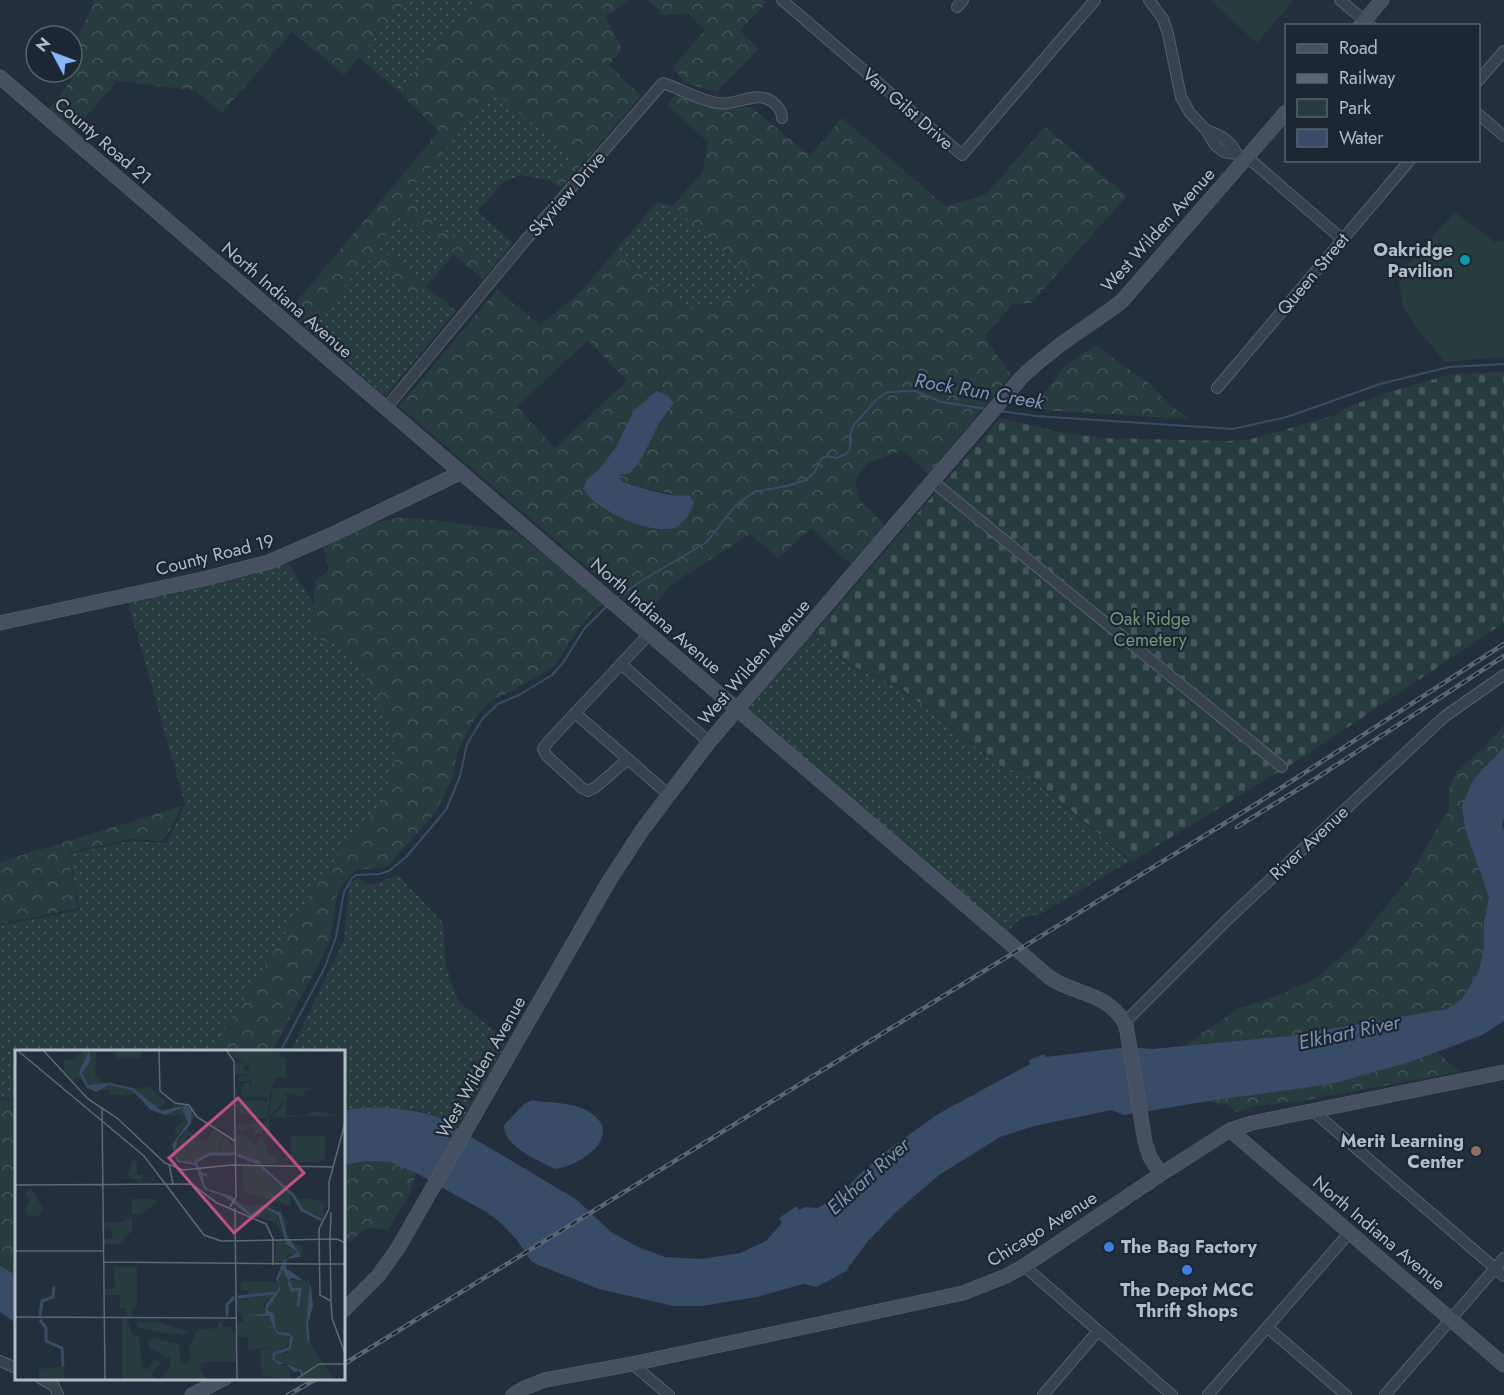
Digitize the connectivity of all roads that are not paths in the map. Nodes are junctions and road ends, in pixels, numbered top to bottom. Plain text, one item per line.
1 (783, 0) edge
2 (1095, 0) edge
3 (1149, 0) edge
4 (1340, 0) edge
5 (1382, 0) edge
6 (1365, 24) edge
7 (1504, 51) edge
8 (0, 76) edge
9 (1480, 80) edge
10 (1285, 114) edge
11 (1480, 115) edge
12 (782, 118) dead end
13 (1504, 136) edge
14 (1241, 157) junction
15 (1408, 162) edge
16 (155, 209) joint
17 (1342, 239) junction
18 (1217, 388) dead end
19 (386, 408) junction
20 (460, 473) junction
21 (933, 481) junction
22 (0, 623) edge
23 (650, 633) junction
24 (621, 664) junction
25 (1504, 675) edge
26 (738, 709) junction
27 (575, 713) junction
28 (709, 742) junction
29 (628, 759) junction
30 (1282, 766) dead end
31 (668, 794) junction
32 (1125, 1022) junction
33 (1504, 1072) edge
34 (1313, 1111) junction
35 (1230, 1130) junction
36 (1161, 1174) junction
37 (1350, 1232) junction
38 (1504, 1258) edge
39 (1024, 1266) junction
40 (1495, 1268) junction
41 (1504, 1276) edge
42 (345, 1309) edge
43 (1451, 1318) junction
44 (1267, 1327) junction
45 (1098, 1330) junction
46 (0, 1361) edge
47 (632, 1364) junction
48 (1504, 1365) edge
49 (15, 1368) edge
50 (44, 1380) edge
51 (221, 1380) edge
52 (58, 1395) edge
53 (192, 1395) edge
54 (513, 1395) edge
55 (669, 1395) edge
56 (1043, 1395) edge
57 (1172, 1395) edge
58 (1208, 1395) edge
59 (1346, 1395) edge
60 (1385, 1395) edge

1 - 2 street, Van Gilst Drive
3 - 14 street
4 - 6 street
5 - 6 street
7 - 9 street
8 - 16 street, County Road 21
10 - 14 street, West Wilden Avenue
11 - 13 street
12 - 19 street, Skyview Drive
14 - 17 street
14 - 21 street, West Wilden Avenue
15 - 17 street, Queen Street
16 - 19 street, North Indiana Avenue
17 - 18 street, Queen Street
19 - 20 street, North Indiana Avenue
20 - 22 street, County Road 19
20 - 23 street, North Indiana Avenue
21 - 26 street, West Wilden Avenue
21 - 30 street
23 - 24 street
23 - 26 street, North Indiana Avenue
24 - 27 street
24 - 28 street
25 - 32 street, River Avenue
26 - 28 street, West Wilden Avenue
26 - 32 street, North Indiana Avenue
27 - 29 street
27 - 29 street
28 - 31 street, West Wilden Avenue
29 - 31 street
31 - 42 street, West Wilden Avenue
32 - 36 street
33 - 34 street, Chicago Avenue
34 - 35 street, Chicago Avenue
34 - 40 street
35 - 36 street, Chicago Avenue
35 - 37 street, North Indiana Avenue
36 - 39 street, Chicago Avenue
37 - 43 street, North Indiana Avenue
37 - 44 street
38 - 40 street
39 - 45 street
39 - 47 street, Chicago Avenue
40 - 41 street
40 - 43 street
43 - 48 street, North Indiana Avenue
43 - 60 street
44 - 58 street
44 - 59 street
45 - 56 street
45 - 57 street
46 - 49 street
47 - 54 street, Chicago Avenue
47 - 55 street
50 - 52 street
51 - 53 street

